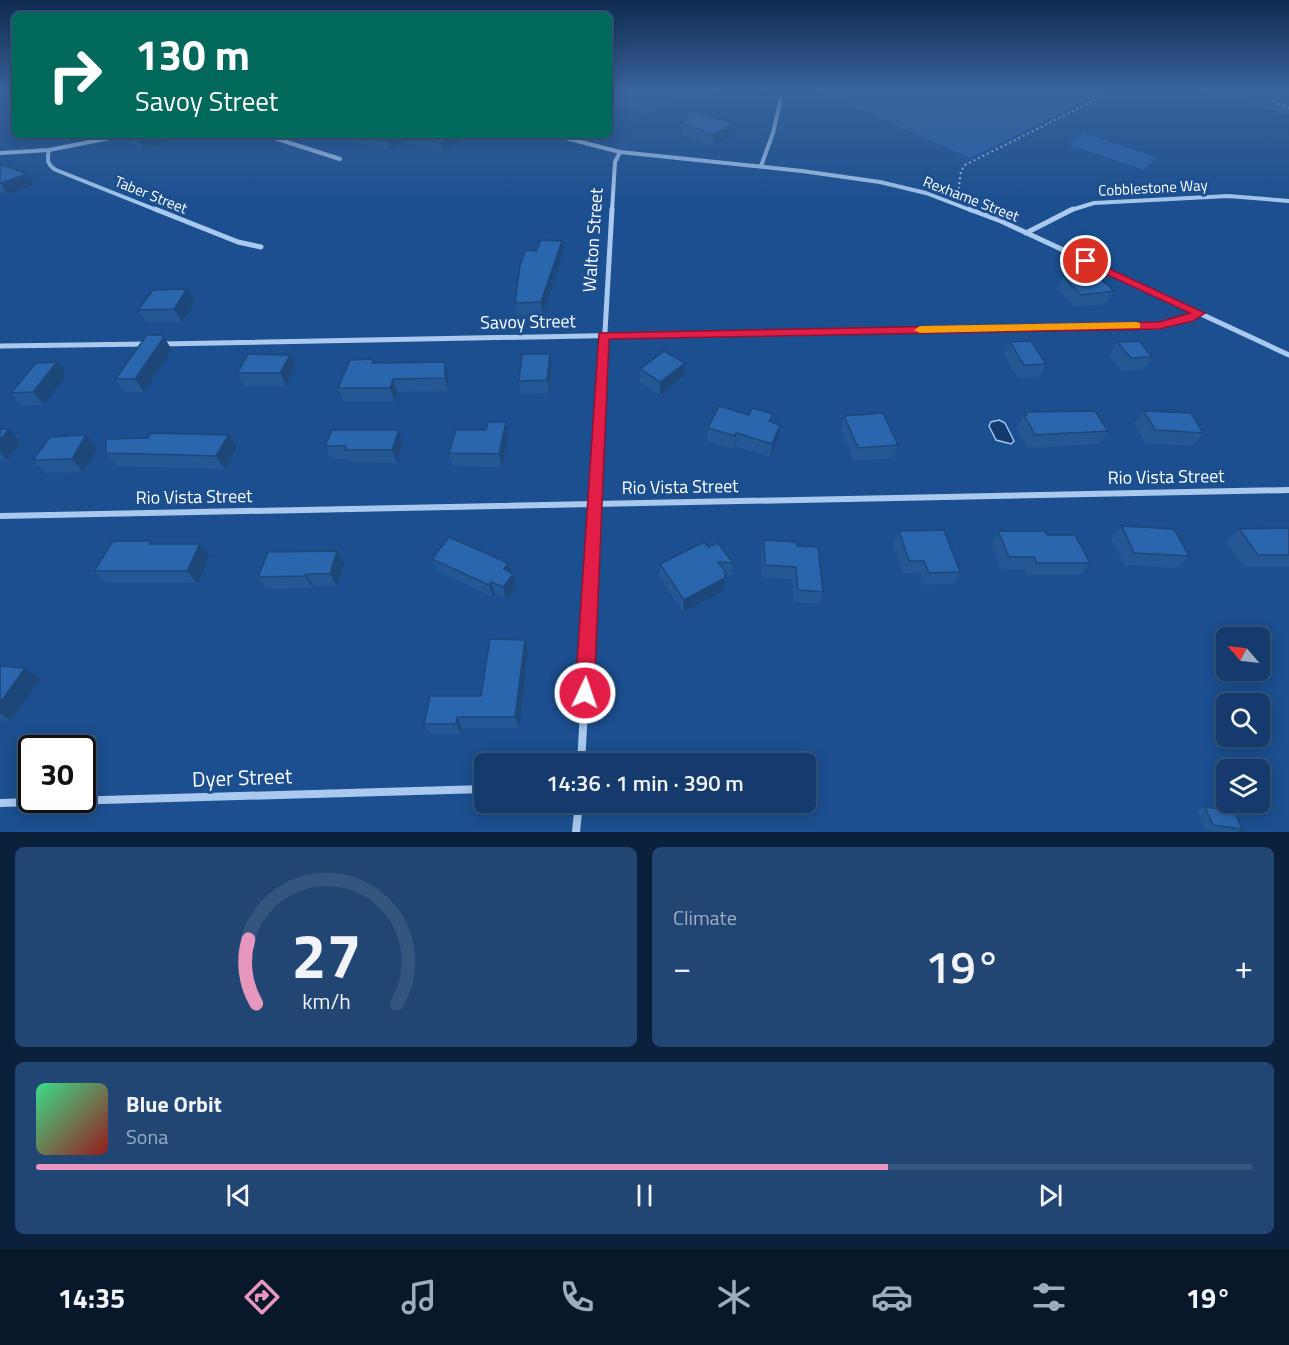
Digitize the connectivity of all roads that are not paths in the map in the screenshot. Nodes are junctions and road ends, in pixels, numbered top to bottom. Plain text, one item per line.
1 (774, 128) edge
2 (110, 138) edge
3 (274, 138) edge
4 (566, 138) edge
5 (49, 150) junction
6 (620, 152) junction
7 (0, 153) edge
8 (340, 159) dead end
9 (761, 166) junction
10 (1289, 201) edge
11 (1026, 233) junction
12 (261, 247) dead end
13 (1199, 313) junction
14 (603, 335) junction
15 (0, 346) edge
16 (1289, 355) edge
17 (1289, 490) edge
18 (595, 504) junction
19 (0, 516) edge
20 (582, 753) edge
21 (474, 789) edge
22 (0, 803) edge
23 (578, 813) edge
24 (576, 832) edge

1 - 9 street
2 - 5 street
3 - 8 street
4 - 6 street, Rexhame Street
5 - 7 street
5 - 12 street, Taber Street
6 - 9 street, Rexhame Street
6 - 14 street, Walton Street
9 - 11 street, Rexhame Street
10 - 11 street, Cobblestone Way
11 - 13 street, Rexhame Street
13 - 14 street, Savoy Street
13 - 16 street, Rexhame Street
14 - 15 street, Savoy Street
14 - 18 street, Walton Street
17 - 18 street, Rio Vista Street
18 - 19 street, Rio Vista Street
18 - 20 street, Walton Street
21 - 22 street, Dyer Street
23 - 24 street

